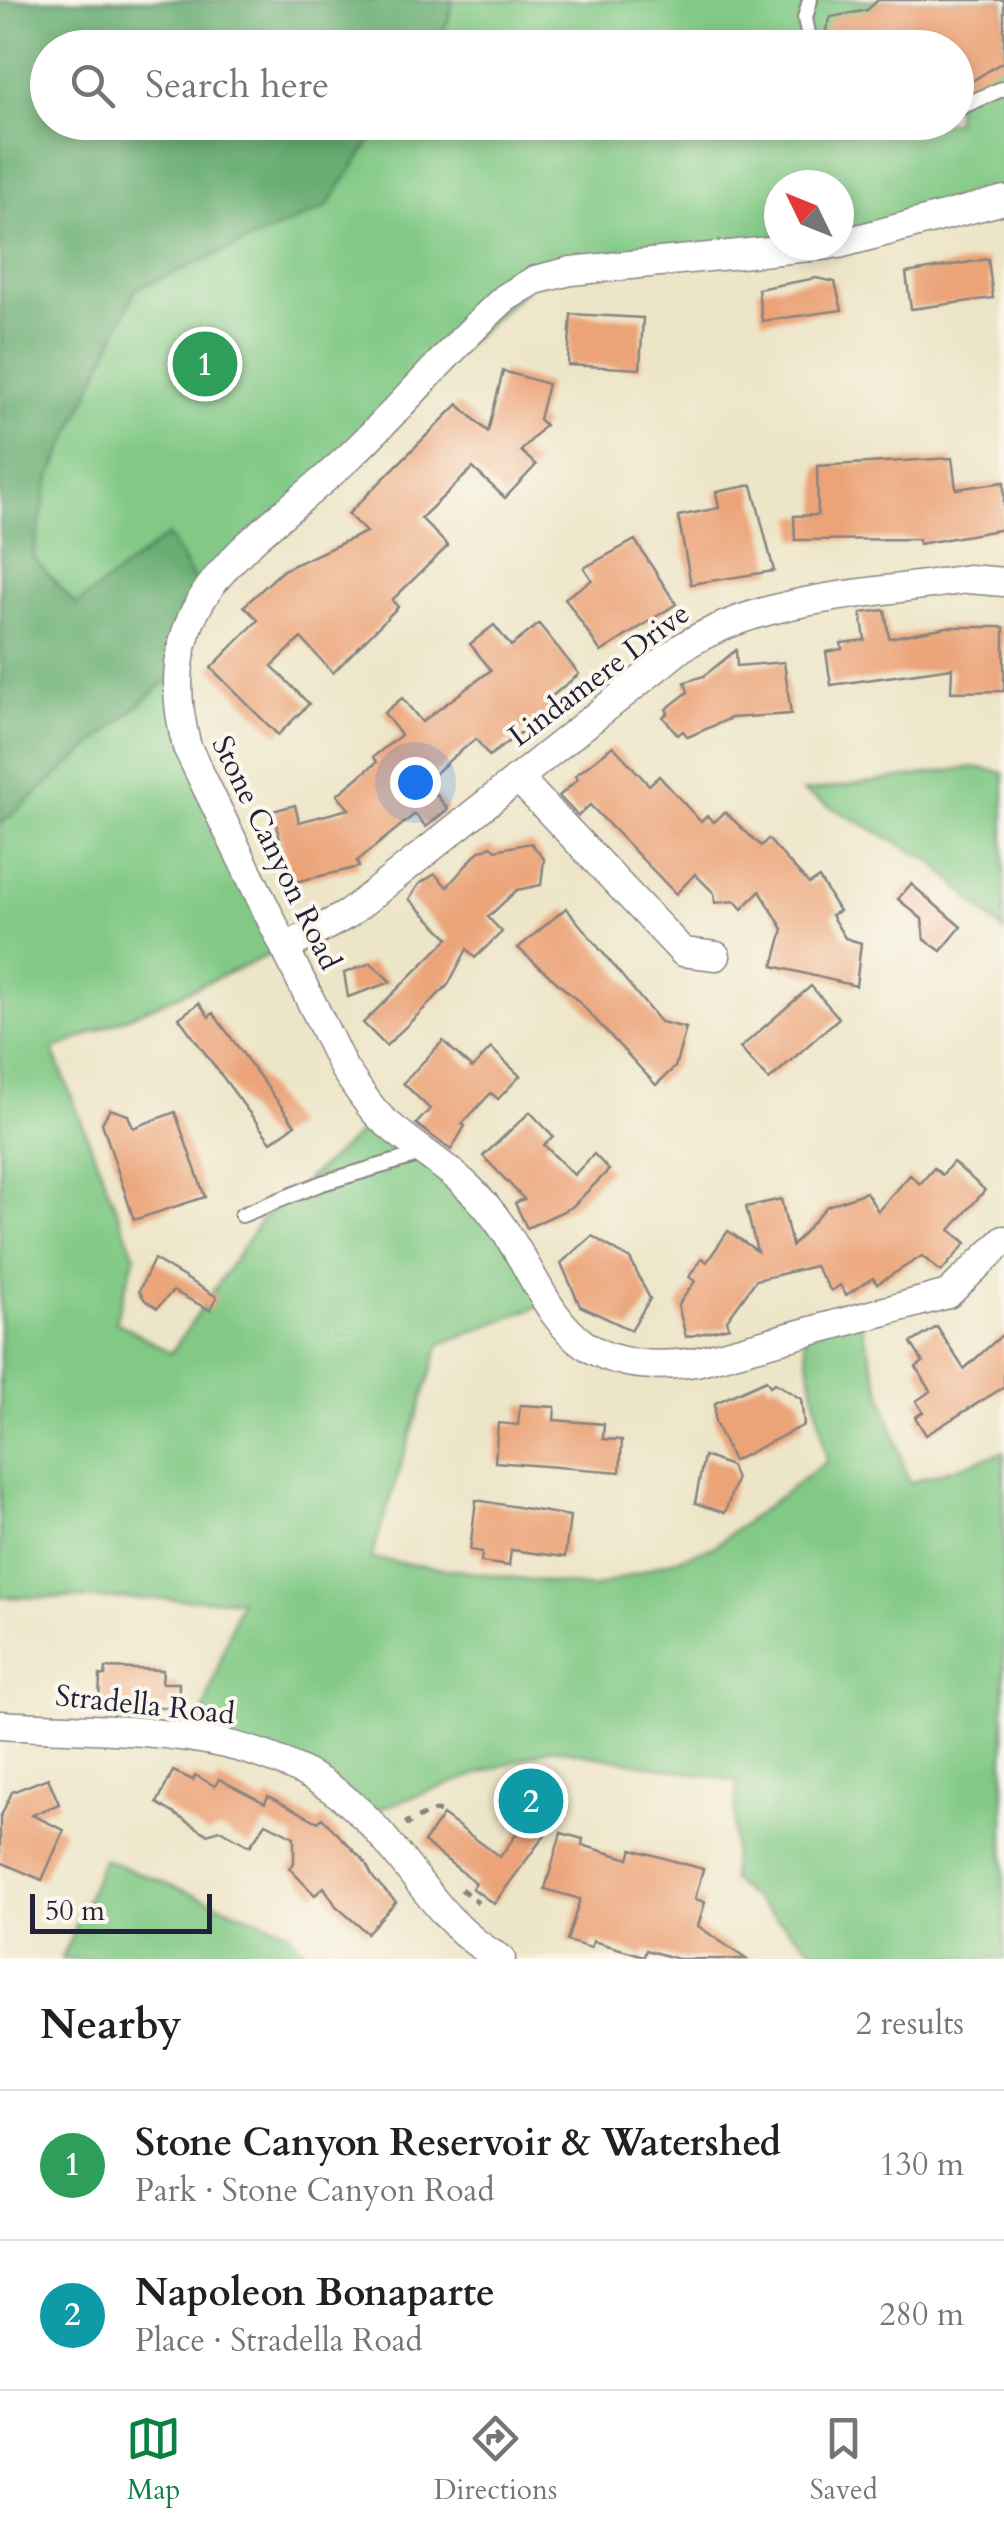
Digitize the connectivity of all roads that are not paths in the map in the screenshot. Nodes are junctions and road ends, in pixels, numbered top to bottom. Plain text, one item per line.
1 (810, 0) edge
2 (808, 30) edge
3 (1004, 88) edge
4 (974, 101) edge
5 (1004, 200) edge
6 (854, 240) edge
7 (764, 252) edge
8 (1004, 582) edge
9 (518, 778) junction
10 (285, 948) junction
11 (716, 956) dead end
12 (425, 1152) junction
13 (242, 1215) dead end
14 (1004, 1240) edge
15 (0, 1725) edge
16 (501, 1959) edge

1 - 2 lane
3 - 4 lane
5 - 6 street
7 - 10 street, Stone Canyon Road
8 - 9 street, Lindamere Drive
9 - 10 street, Lindamere Drive
9 - 11 street
10 - 12 street, Stone Canyon Road
12 - 13 lane
12 - 14 street, Stone Canyon Road
15 - 16 street, Stradella Road

